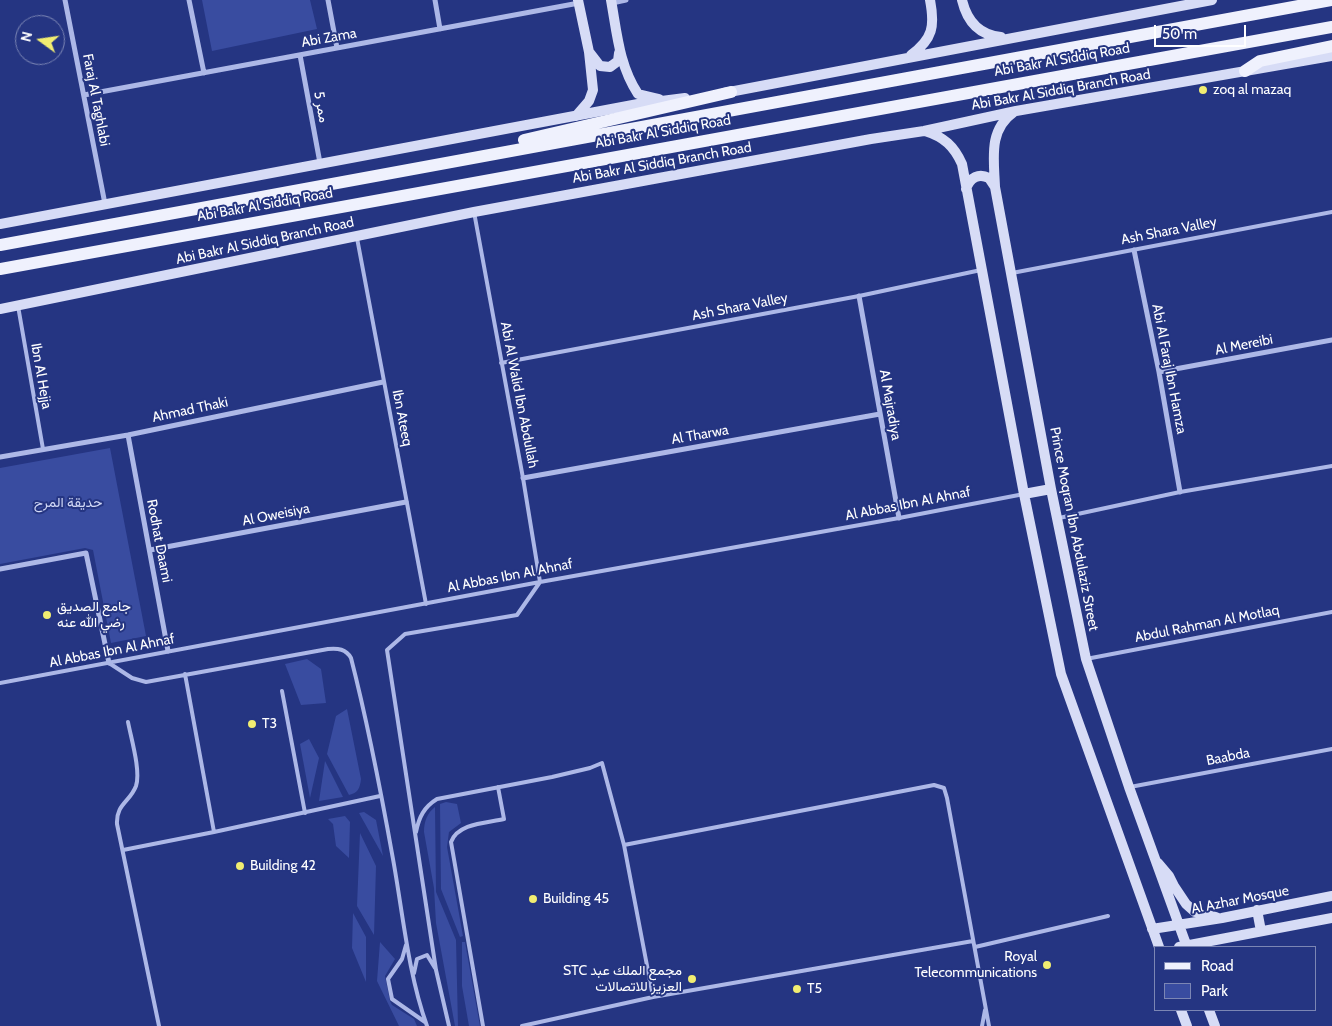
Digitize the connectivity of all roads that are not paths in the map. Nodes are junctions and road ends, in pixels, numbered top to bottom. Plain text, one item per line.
1 (65, 0) edge
2 (190, 0) edge
3 (328, 0) edge
4 (435, 0) edge
5 (626, 0) edge
6 (930, 0) edge
7 (962, 0) edge
8 (1212, 0) edge
9 (1331, 0) edge
10 (578, 2) edge
11 (611, 2) edge
12 (1193, 2) edge
13 (1332, 27) edge
14 (440, 29) junction
15 (1007, 38) junction
16 (1332, 46) edge
17 (337, 48) junction
18 (620, 50) junction
19 (589, 52) junction
20 (300, 55) junction
21 (1332, 56) edge
22 (908, 58) junction
23 (1245, 71) junction
24 (204, 73) junction
25 (731, 92) junction
26 (84, 95) junction
27 (664, 100) junction
28 (1016, 111) junction
29 (576, 116) junction
30 (924, 130) junction
31 (320, 163) junction
32 (354, 179) junction
33 (995, 187) junction
34 (966, 188) junction
35 (105, 204) junction
36 (474, 212) junction
37 (1332, 212) edge
38 (0, 224) edge
39 (357, 236) junction
40 (0, 245) edge
41 (1134, 250) junction
42 (0, 269) edge
43 (981, 270) junction
44 (1011, 273) junction
45 (859, 296) junction
46 (18, 306) junction
47 (0, 309) edge
48 (1332, 340) edge
49 (501, 363) junction
50 (1159, 372) junction
51 (384, 382) junction
52 (880, 414) junction
53 (128, 435) junction
54 (43, 449) junction
55 (0, 457) edge
56 (1332, 466) edge
57 (523, 478) junction
58 (1051, 489) junction
59 (1180, 492) junction
60 (1024, 494) junction
61 (406, 502) junction
62 (899, 518) junction
63 (1058, 518) junction
64 (150, 550) junction
65 (0, 569) edge
66 (540, 582) junction
67 (426, 604) junction
68 (1332, 612) edge
69 (168, 651) junction
70 (1086, 659) junction
71 (109, 663) junction
72 (184, 674) junction
73 (0, 683) edge
74 (282, 691) dead end
75 (128, 722) dead end
76 (1332, 749) edge
77 (498, 787) junction
78 (1129, 787) junction
79 (380, 796) junction
80 (304, 813) junction
81 (214, 832) junction
82 (416, 836) junction
83 (624, 845) junction
84 (123, 850) junction
85 (1154, 858) junction
86 (1332, 896) edge
87 (1257, 910) junction
88 (1108, 916) dead end
89 (1222, 918) junction
90 (1332, 918) edge
91 (1178, 925) junction
92 (1152, 929) junction
93 (1261, 931) junction
94 (974, 940) junction
95 (407, 943) junction
96 (1159, 946) edge
97 (1184, 946) edge
98 (975, 947) junction
99 (436, 970) junction
100 (413, 977) junction
101 (653, 997) junction
102 (985, 1008) junction
103 (1181, 1011) edge
104 (1209, 1011) edge
105 (426, 1024) edge
106 (159, 1026) edge
107 (449, 1026) edge
108 (483, 1026) edge
109 (522, 1026) edge
110 (982, 1026) edge
111 (989, 1026) edge
112 (1187, 1026) edge
113 (1215, 1026) edge

1 - 26 street, Faraj Al Taghlabi
2 - 24 street
3 - 17 street
4 - 14 street
5 - 11 street
6 - 22 street
7 - 15 street
8 - 12 street
9 - 32 main road, Abi Bakr Al Siddiq Road
10 - 14 street, Abi Zama
10 - 19 street
11 - 18 street
12 - 15 street
13 - 42 main road, Abi Bakr Al Siddiq Road
14 - 17 street, Abi Zama
15 - 22 street
16 - 23 main road
17 - 20 street, Abi Zama
18 - 19 street
18 - 27 street
19 - 29 street
20 - 24 street, Abi Zama
20 - 31 street, ممر 5
21 - 23 street, Abi Bakr Al Siddiq Branch Road
22 - 25 street
23 - 28 street, Abi Bakr Al Siddiq Branch Road
24 - 26 street, Abi Zama
25 - 27 street
25 - 32 main road
26 - 35 street, Faraj Al Taghlabi
27 - 29 street
28 - 30 street, Abi Bakr Al Siddiq Branch Road
28 - 33 street, Prince Moqran Ibn Abdulaziz Street
29 - 31 street
30 - 34 street
30 - 36 street, Abi Bakr Al Siddiq Branch Road
31 - 35 street
32 - 40 main road, Abi Bakr Al Siddiq Road
33 - 34 street
33 - 44 street, Prince Moqran Ibn Abdulaziz Street
34 - 43 street
35 - 38 street
36 - 39 street, Abi Bakr Al Siddiq Branch Road
36 - 49 lane, Abi Al Walid Ibn Abdullah
37 - 41 lane, Ash Shara Valley
39 - 46 street, Abi Bakr Al Siddiq Branch Road
39 - 51 lane, Ibn Ateeq
41 - 44 lane, Ash Shara Valley
41 - 50 street, Abi Al Faraj Ibn Hamza
43 - 45 lane, Ash Shara Valley
43 - 60 street
44 - 58 street, Prince Moqran Ibn Abdulaziz Street
45 - 49 lane, Ash Shara Valley
45 - 52 street, Al Majradiya
46 - 47 street, Abi Bakr Al Siddiq Branch Road
46 - 54 lane, Ibn Al Hejja
48 - 50 street, Al Mereibi
49 - 57 lane, Abi Al Walid Ibn Abdullah
50 - 59 street, Abi Al Faraj Ibn Hamza
51 - 53 street, Ahmad Thaki
51 - 61 lane, Ibn Ateeq
52 - 57 street, Al Tharwa
52 - 62 street, Al Majradiya
53 - 54 street, Ahmad Thaki
53 - 64 street, Rodhat Daami
54 - 55 street, Ahmad Thaki
56 - 59 lane
57 - 66 lane, Abi Al Walid Ibn Abdullah
58 - 60 street
58 - 63 street, Prince Moqran Ibn Abdulaziz Street
59 - 63 lane
60 - 62 lane, Al Abbas Ibn Al Ahnaf
60 - 92 street
61 - 64 street, Al Oweisiya
61 - 67 lane, Ibn Ateeq
62 - 66 lane, Al Abbas Ibn Al Ahnaf
63 - 70 street, Prince Moqran Ibn Abdulaziz Street
64 - 69 street, Rodhat Daami
65 - 71 street
66 - 67 lane, Al Abbas Ibn Al Ahnaf
66 - 82 lane
67 - 69 lane, Al Abbas Ibn Al Ahnaf
68 - 70 lane, Abdul Rahman Al Motlaq
69 - 71 lane, Al Abbas Ibn Al Ahnaf
70 - 78 street, Prince Moqran Ibn Abdulaziz Street
71 - 72 lane
71 - 73 lane, Al Abbas Ibn Al Ahnaf
72 - 79 lane
72 - 81 lane
74 - 80 lane
75 - 84 lane
76 - 78 lane, Baabda
77 - 82 lane
77 - 83 lane
77 - 108 lane
78 - 85 street, Prince Moqran Ibn Abdulaziz Street
79 - 80 lane
79 - 95 lane
80 - 81 lane
81 - 84 lane
82 - 99 lane
83 - 94 lane
83 - 101 lane
84 - 106 lane
85 - 89 street
85 - 91 street, Prince Moqran Ibn Abdulaziz Street
86 - 87 street, Al Azhar Mosque
87 - 89 street, Al Azhar Mosque
87 - 93 street
88 - 98 lane
89 - 91 street, Al Azhar Mosque
90 - 93 street
91 - 92 street, Al Azhar Mosque
91 - 97 street, Prince Moqran Ibn Abdulaziz Street
92 - 96 street
93 - 97 street
94 - 98 lane
94 - 101 lane
95 - 100 lane
95 - 105 lane
98 - 102 lane
99 - 100 lane
99 - 107 lane
100 - 105 lane
101 - 109 lane
102 - 110 lane
102 - 111 lane
103 - 112 street
104 - 113 street

